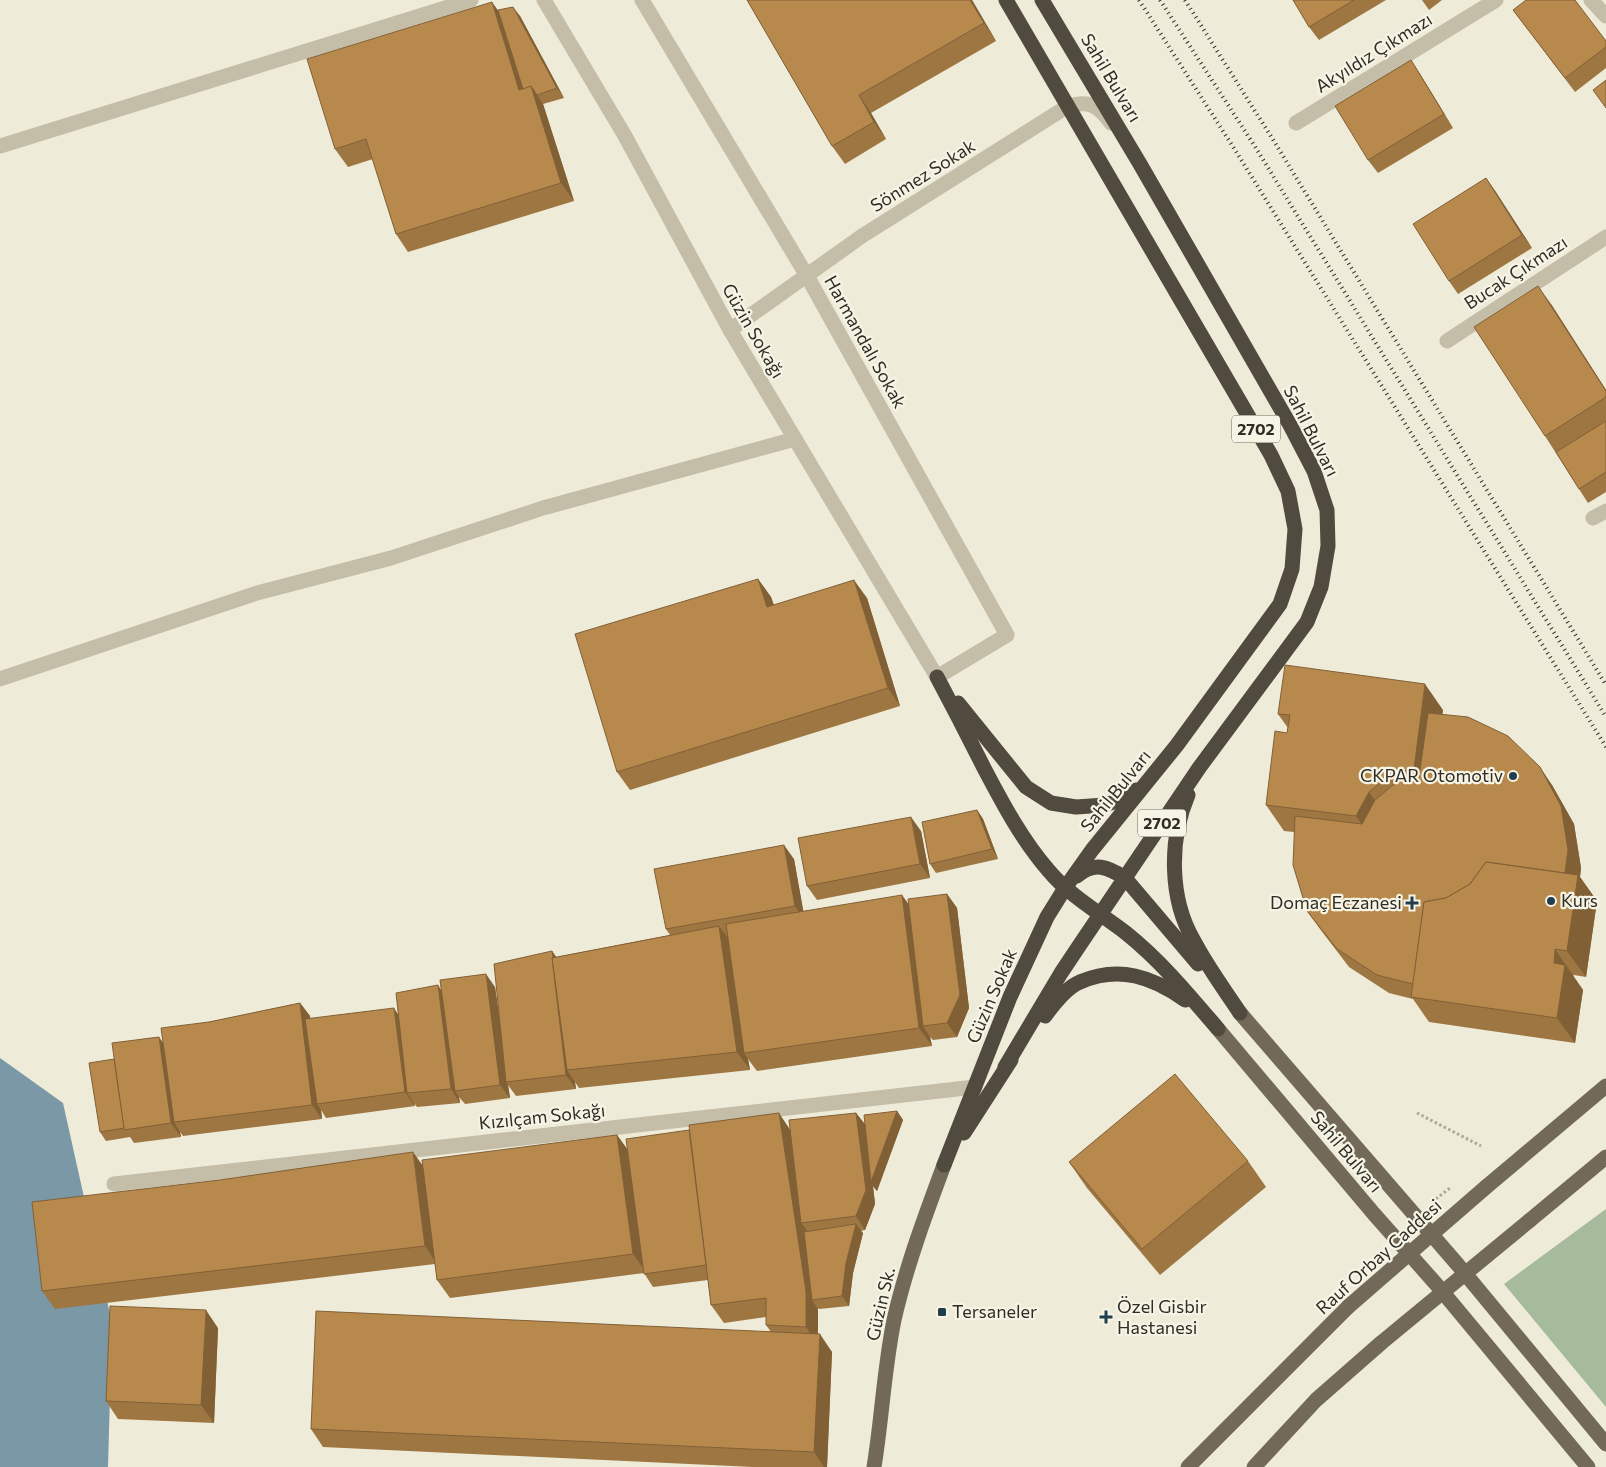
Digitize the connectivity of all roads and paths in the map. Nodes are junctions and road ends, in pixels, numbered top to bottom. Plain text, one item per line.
1 (471, 0) edge
2 (544, 0) edge
3 (642, 0) edge
4 (1006, 0) edge
5 (1042, 0) edge
6 (1496, 0) edge
7 (1592, 0) edge
8 (1606, 16) edge
9 (1068, 106) junction
10 (1296, 123) dead end
11 (0, 146) edge
12 (1131, 150) junction
13 (1606, 237) edge
14 (807, 276) junction
15 (730, 330) junction
16 (1447, 341) dead end
17 (795, 439) junction
18 (937, 677) junction
19 (0, 680) edge
20 (1199, 768) junction
21 (1155, 772) junction
22 (1092, 850) joint
23 (1125, 878) junction
24 (1065, 888) junction
25 (1100, 915) junction
26 (1240, 1013) junction
27 (1218, 1029) junction
28 (1006, 1067) junction
29 (975, 1086) junction
30 (1606, 1086) edge
31 (1417, 1113) dead end
32 (1481, 1146) dead end
33 (1606, 1157) edge
34 (944, 1165) junction
35 (114, 1184) dead end
36 (1454, 1185) dead end
37 (1426, 1195) dead end
38 (1606, 1444) edge
39 (876, 1464) edge
40 (1188, 1467) edge
41 (1254, 1467) edge
42 (1588, 1467) edge

1 - 11 street
2 - 15 street, Güzin Sokağı
3 - 14 street, Harmandalı Sokak
4 - 9 highway, Sahil Bulvarı / 2702
5 - 12 highway, Sahil Bulvarı / 2702
6 - 10 street, Akyıldız Çıkmazı
7 - 8 street
9 - 12 street, Sönmez Sokak
9 - 14 street, Sönmez Sokak
9 - 21 highway, Sahil Bulvarı / 2702
12 - 20 highway, Sahil Bulvarı / 2702
13 - 16 street, Bucak Çıkmazı
14 - 15 street, Sönmez Sokak
14 - 18 street, Harmandalı Sokak
15 - 17 street, Güzin Sokağı
17 - 18 street, Güzin Sokağı
17 - 19 street
18 - 21 highway
18 - 24 highway
20 - 23 highway, Sahil Bulvarı / 2702
20 - 26 highway
21 - 22 highway, Sahil Bulvarı / 2702
22 - 24 highway, Güzin Sokak
23 - 24 highway, Sahil Bulvarı
23 - 25 highway
23 - 26 highway, Sahil Bulvarı
24 - 25 highway, Sahil Bulvarı
24 - 29 highway, Güzin Sokak
25 - 27 highway, Sahil Bulvarı
25 - 28 highway
26 - 38 main road, Sahil Bulvarı
27 - 28 highway
27 - 42 main road, Sahil Bulvarı
28 - 34 highway
29 - 34 highway, Güzin Sokak
29 - 35 street, Kızılçam Sokağı
30 - 40 main road, Rauf Orbay Caddesi, bridge
31 - 32 path
33 - 41 main road, bridge
34 - 39 main road, Güzin Sk.
36 - 37 path

